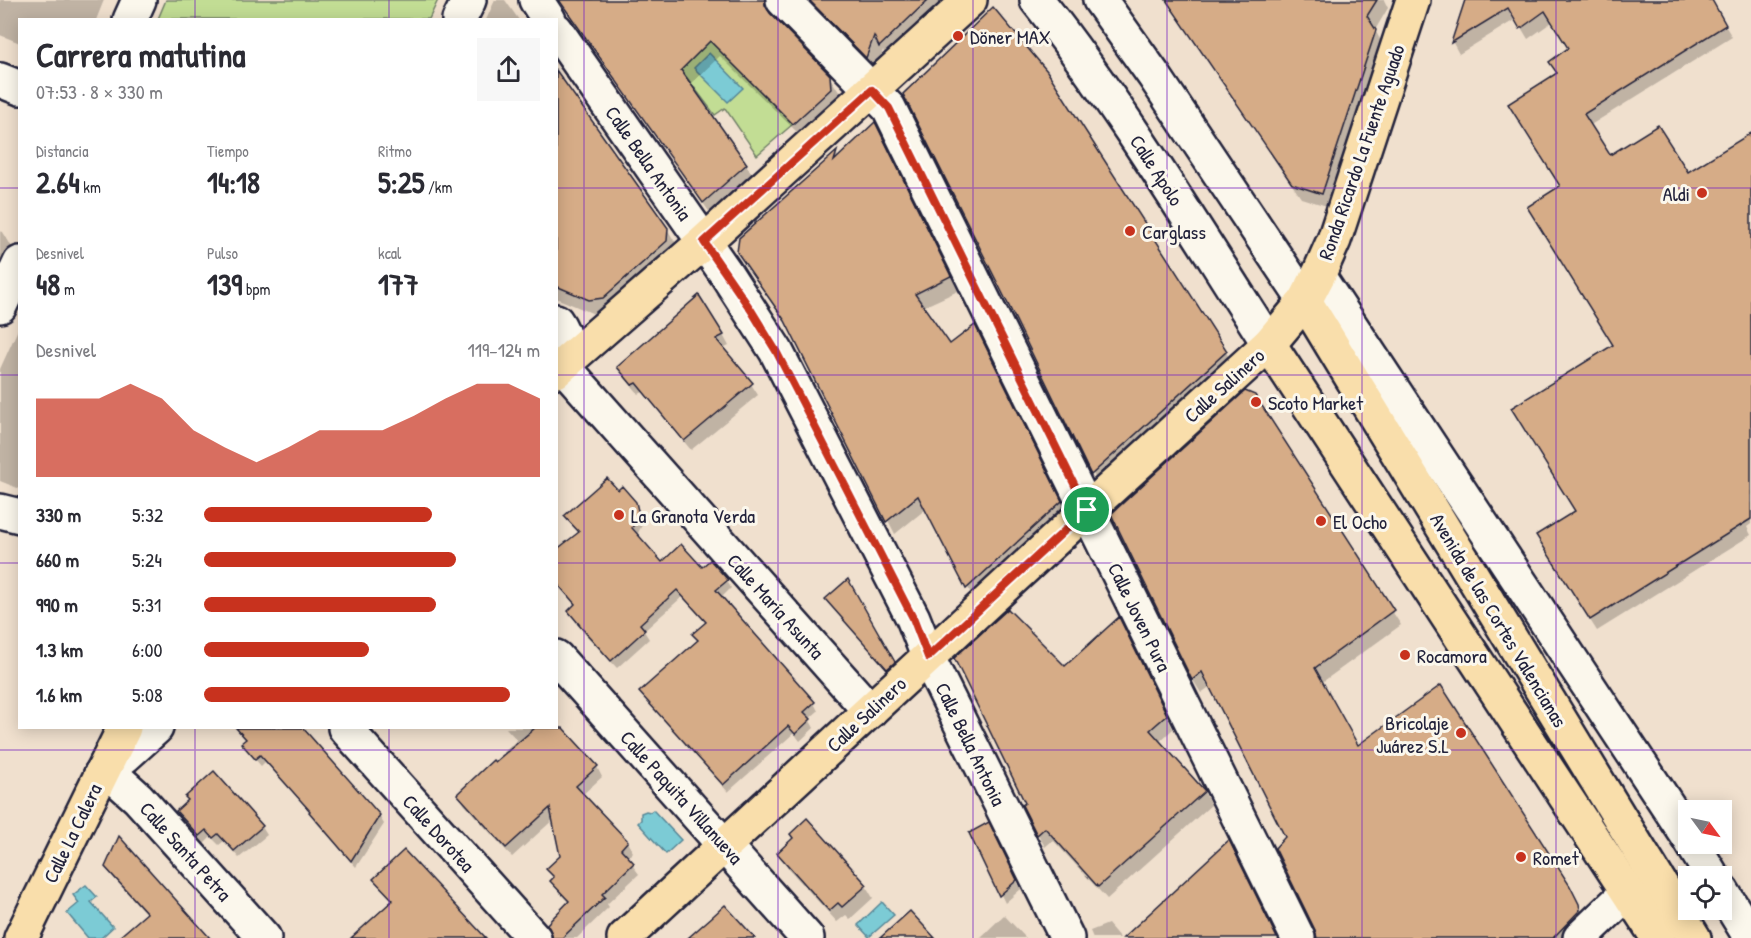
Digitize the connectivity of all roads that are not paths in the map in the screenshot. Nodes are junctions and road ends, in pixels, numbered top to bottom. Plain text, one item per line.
1 (139, 0) edge
2 (468, 0) edge
3 (536, 0) edge
4 (783, 0) edge
5 (970, 0) edge
6 (1037, 0) edge
7 (1100, 0) edge
8 (1413, 0) edge
9 (131, 18) edge
10 (460, 18) edge
11 (548, 18) edge
12 (558, 33) edge
13 (0, 80) edge
14 (18, 87) edge
15 (872, 90) junction
16 (704, 242) junction
17 (18, 267) edge
18 (1311, 289) junction
19 (0, 306) edge
20 (558, 324) edge
21 (1269, 344) junction
22 (560, 368) edge
23 (1087, 510) junction
24 (0, 511) edge
25 (18, 516) edge
26 (928, 657) junction
27 (558, 659) edge
28 (870, 711) junction
29 (124, 729) edge
30 (155, 729) edge
31 (346, 729) edge
32 (101, 774) junction
33 (1678, 822) edge
34 (724, 845) junction
35 (1628, 892) junction
36 (1732, 907) edge
37 (21, 938) edge
38 (264, 938) edge
39 (534, 938) edge
40 (624, 938) edge
41 (807, 938) edge
42 (1067, 938) edge
43 (1298, 938) edge
44 (1580, 938) edge
45 (1658, 938) edge
46 (1695, 938) edge
47 (1751, 938) edge

1 - 9 street
2 - 10 street
3 - 11 street
4 - 15 street, Calle Joven Pura
5 - 15 main road
6 - 21 street, Calle Apolo
7 - 18 street
8 - 18 main road, Ronda Ricardo La Fuente Aguado
12 - 16 street, Calle Bella Antonia
13 - 14 street
15 - 16 main road
15 - 23 street, Calle Joven Pura
16 - 22 main road
16 - 26 street, Calle Bella Antonia
17 - 19 street
18 - 21 main road, Ronda Ricardo La Fuente Aguado
18 - 33 street, Avenida de las Cortes Valencianas
18 - 46 main road, Avenida de las Cortes Valencianas
20 - 22 street
21 - 23 main road, Calle Salinero
21 - 35 main road, Avenida de las Cortes Valencianas
22 - 28 street, Calle María Asunta
23 - 26 main road, Calle Salinero
23 - 43 street, Calle Joven Pura
24 - 25 street
26 - 28 main road, Calle Salinero
26 - 42 street, Calle Bella Antonia
27 - 34 street, Calle Paquita Villanueva
28 - 34 main road, Calle Salinero
29 - 32 main road, Calle La Calera
30 - 32 street
31 - 39 street, Calle Dorotea
32 - 37 main road, Calle La Calera
32 - 38 street, Calle Santa Petra
34 - 40 main road, Calle Salinero
34 - 41 street, Calle Paquita Villanueva
35 - 44 street
35 - 45 main road, Avenida de las Cortes Valencianas
36 - 47 street

